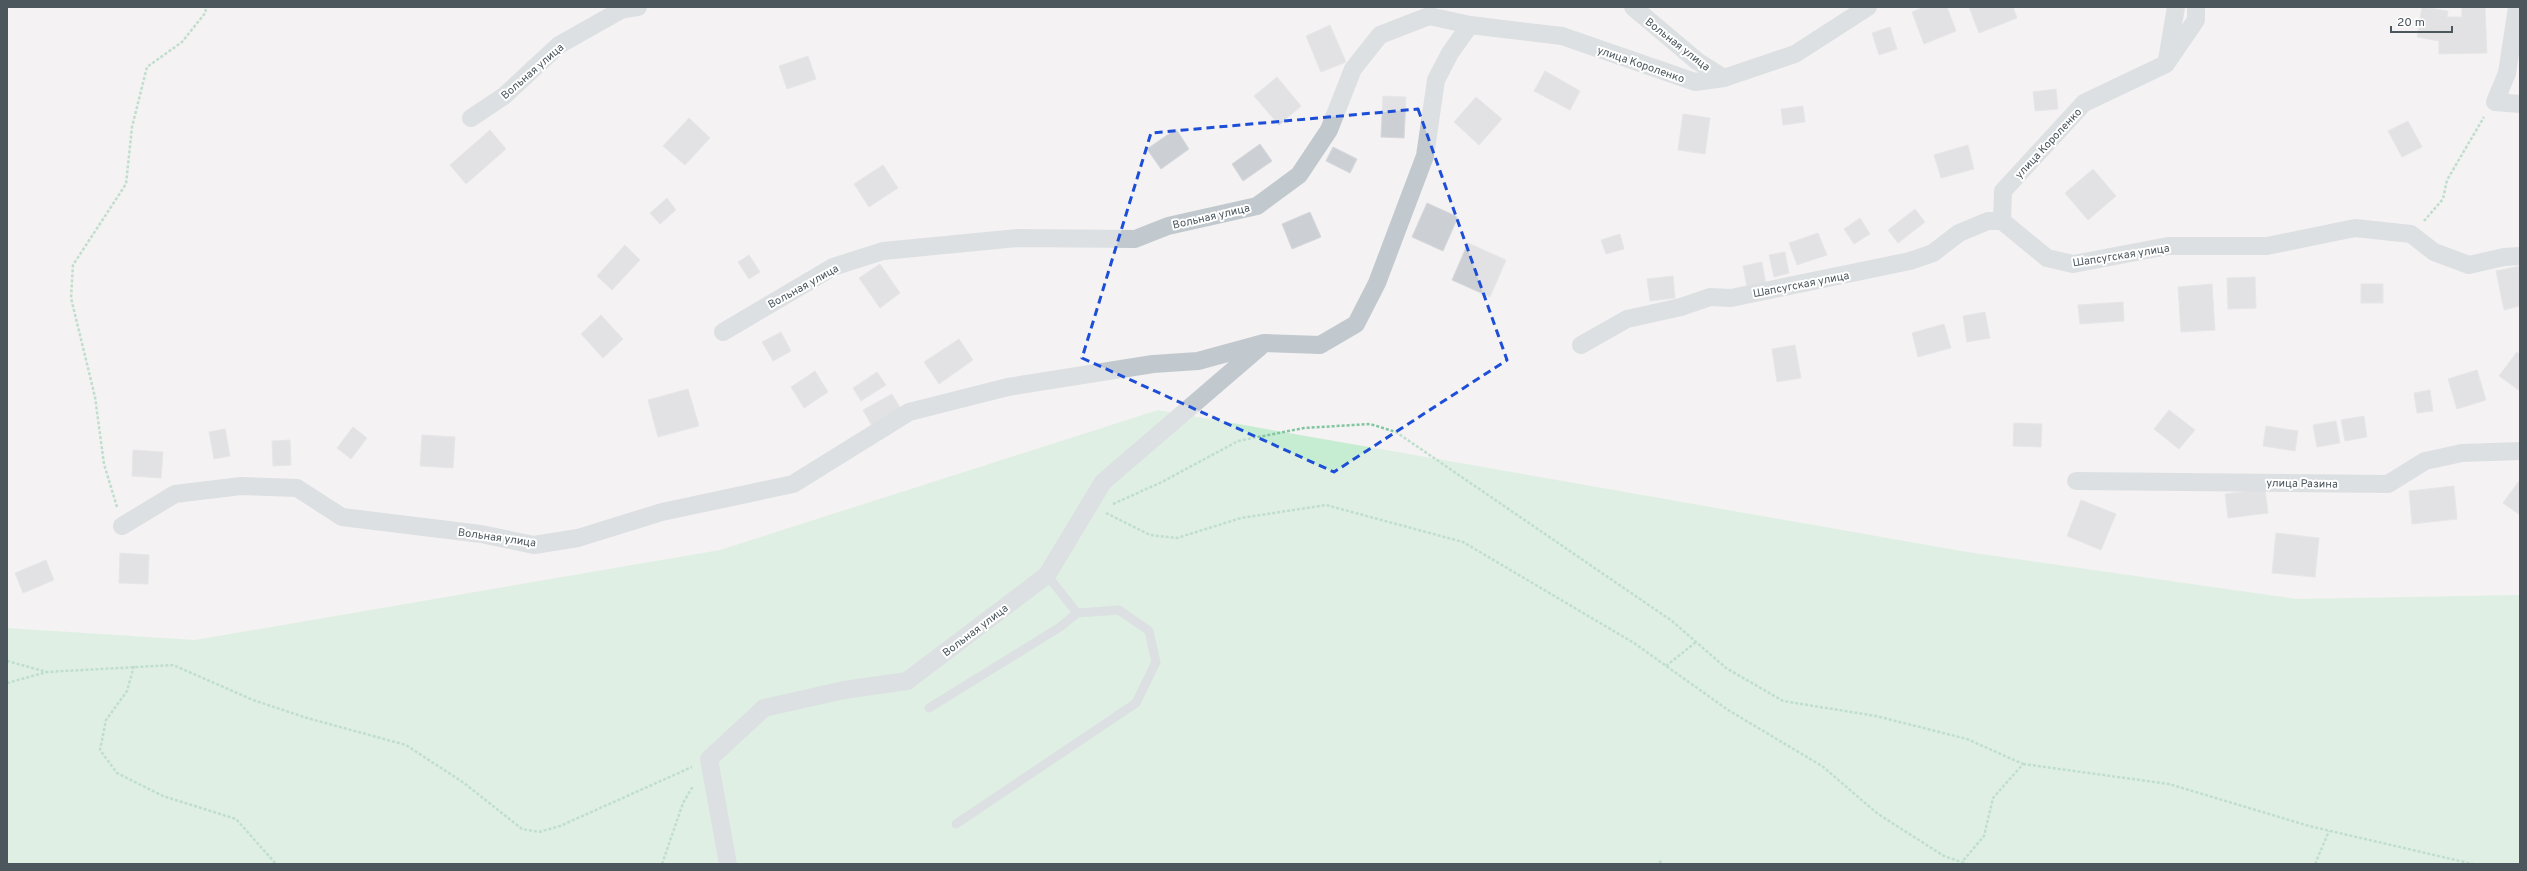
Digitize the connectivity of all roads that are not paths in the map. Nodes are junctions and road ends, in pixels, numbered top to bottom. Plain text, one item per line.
1 (638, 7) edge
2 (1633, 7) edge
3 (1868, 7) edge
4 (2176, 7) edge
5 (2196, 7) edge
6 (2517, 7) edge
7 (1470, 25) junction
8 (2166, 64) junction
9 (1724, 78) junction
10 (2520, 104) edge
11 (471, 118) dead end
12 (2002, 221) junction
13 (2520, 256) edge
14 (723, 332) dead end
15 (1264, 343) junction
16 (1581, 345) dead end
17 (2520, 451) edge
18 (2076, 481) dead end
19 (122, 526) road end
20 (1047, 575) junction
21 (1077, 613) junction
22 (929, 708) dead end
23 (956, 824) dead end
24 (728, 864) edge

1 - 11 street, Вольная улица
2 - 9 street, Вольная улица
3 - 9 street, улица Короленко
4 - 8 street
5 - 8 street
6 - 10 street
7 - 9 street, улица Короленко
7 - 14 street, Вольная улица
7 - 15 street, Вольная улица
8 - 12 street, улица Короленко
12 - 13 street, Шапсугская улица
12 - 16 street, Шапсугская улица
15 - 19 street, Вольная улица
15 - 20 street, Вольная улица
17 - 18 street, улица Разина
20 - 21 lane
20 - 24 street, Вольная улица
21 - 22 lane
21 - 23 lane

